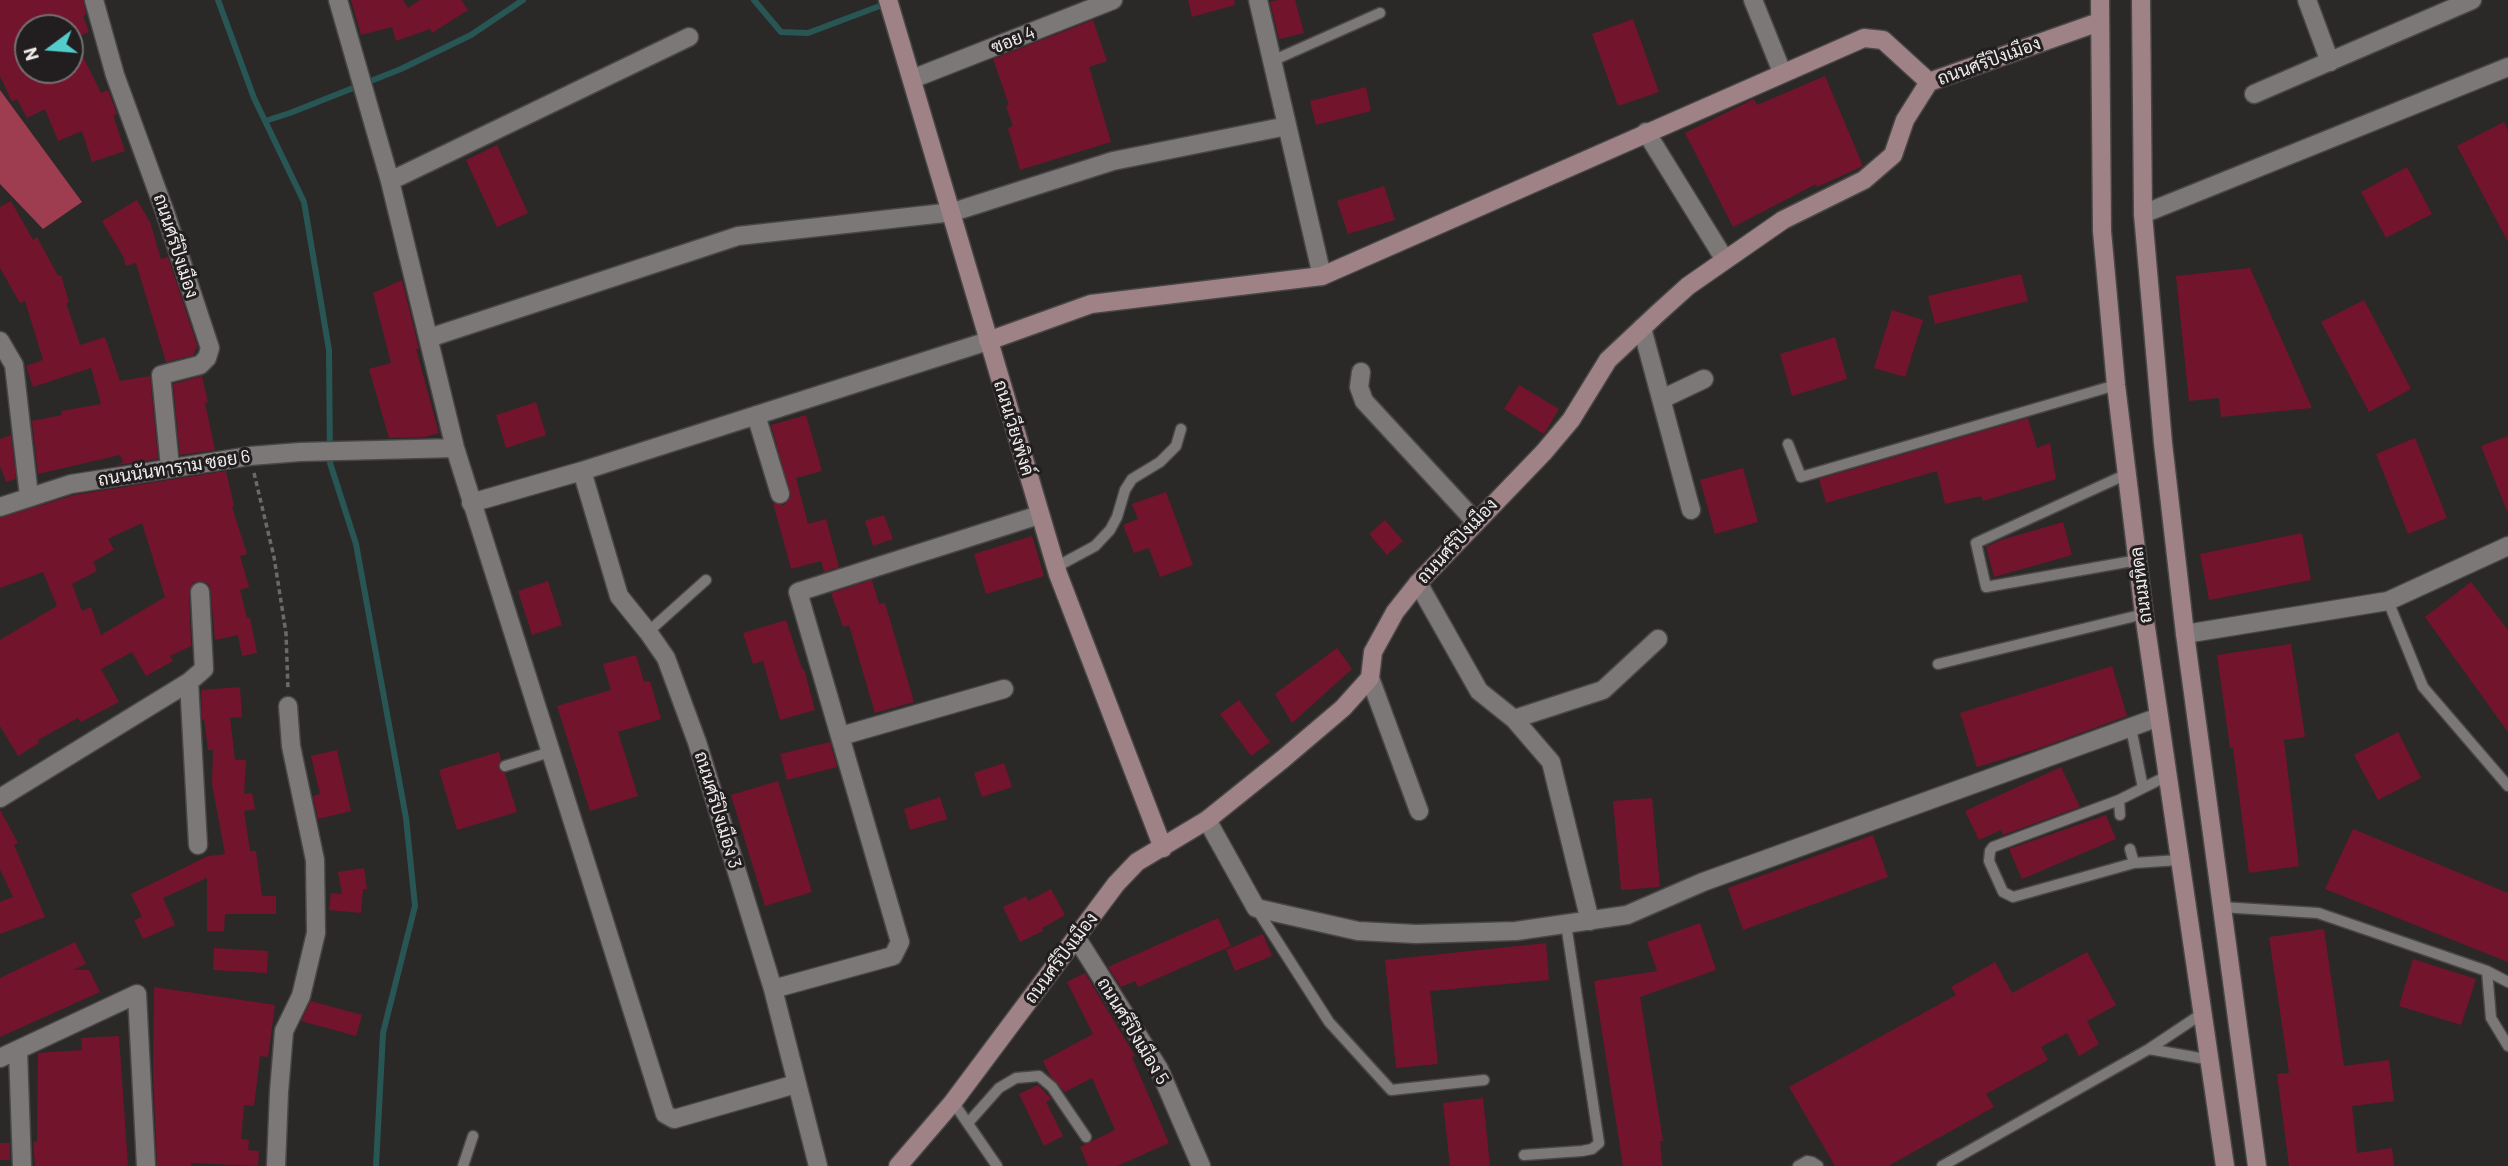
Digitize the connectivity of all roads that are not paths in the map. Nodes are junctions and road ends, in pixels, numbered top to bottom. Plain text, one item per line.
1 (94, 0) edge
2 (338, 0) edge
3 (888, 0) edge
4 (1113, 0) edge
5 (1258, 0) edge
6 (1753, 0) edge
7 (2100, 0) edge
8 (2141, 0) edge
9 (2307, 0) edge
10 (2472, 0) edge
11 (1380, 13) dead end
12 (2099, 22) junction
13 (689, 37) dead end
14 (1272, 61) junction
15 (2330, 62) junction
16 (2508, 67) edge
17 (1782, 72) junction
18 (912, 79) junction
19 (1929, 82) junction
20 (2254, 93) dead end
21 (1287, 126) junction
22 (1646, 132) junction
23 (390, 181) junction
24 (953, 212) junction
25 (2143, 214) junction
26 (1725, 260) junction
27 (1321, 276) junction
28 (1642, 328) junction
29 (429, 338) junction
30 (0, 341) edge
31 (988, 341) junction
32 (1361, 372) dead end
33 (1704, 379) dead end
34 (2116, 385) junction
35 (1662, 399) junction
36 (756, 415) junction
37 (1181, 429) dead end
38 (1788, 444) dead end
39 (455, 448) junction
40 (170, 467) junction
41 (582, 471) junction
42 (2127, 474) junction
43 (780, 494) dead end
44 (29, 496) junction
45 (471, 503) junction
46 (0, 507) edge
47 (1691, 510) dead end
48 (1039, 515) junction
49 (1475, 521) junction
50 (2508, 546) edge
51 (2138, 560) junction
52 (1056, 567) junction
53 (706, 580) dead end
54 (1418, 583) junction
55 (200, 592) dead end
56 (2388, 601) junction
57 (2144, 614) junction
58 (648, 632) junction
59 (2186, 634) junction
60 (1658, 639) dead end
61 (1938, 664) dead end
62 (1370, 678) junction
63 (189, 681) junction
64 (1004, 689) dead end
65 (288, 706) road end
66 (2159, 717) junction
67 (1514, 719) junction
68 (2131, 728) junction
69 (841, 736) junction
70 (550, 752) junction
71 (505, 766) dead end
72 (2169, 775) junction
73 (2508, 786) edge
74 (2143, 788) junction
75 (0, 798) edge
76 (2119, 800) junction
77 (1419, 811) dead end
78 (2120, 815) dead end
79 (1207, 820) junction
80 (198, 845) dead end
81 (1163, 848) junction
82 (2130, 849) dead end
83 (2179, 860) junction
84 (2134, 863) junction
85 (2221, 907) junction
86 (1255, 908) junction
87 (1590, 921) junction
88 (1566, 924) junction
89 (1076, 937) junction
90 (2487, 971) junction
91 (2508, 982) edge
92 (773, 989) junction
93 (2203, 1013) junction
94 (2508, 1046) edge
95 (2149, 1049) junction
96 (18, 1050) junction
97 (0, 1058) edge
98 (2211, 1060) junction
99 (1484, 1080) dead end
100 (796, 1084) junction
101 (953, 1102) junction
102 (968, 1123) junction
103 (473, 1136) dead end
104 (1086, 1137) dead end
105 (1524, 1155) dead end
106 (22, 1166) edge
107 (146, 1166) edge
108 (276, 1166) edge
109 (463, 1166) edge
110 (818, 1166) edge
111 (898, 1166) edge
112 (997, 1166) edge
113 (1201, 1166) edge
114 (1798, 1166) edge
115 (1818, 1166) edge
116 (1942, 1166) edge
117 (2225, 1166) edge
118 (2257, 1166) edge

1 - 40 street, ถนนศรีปิงเมือง
2 - 23 street
3 - 18 street, ถนนเวียงพิงค์
4 - 18 street, ซอย 4
5 - 14 street
6 - 17 street
7 - 12 street, ถนนมหิดล
8 - 25 street
9 - 15 street
10 - 15 street
11 - 14 lane
12 - 19 street, ถนนศรีปิงเมือง
12 - 34 street, ถนนมหิดล
13 - 23 street
14 - 21 street
15 - 20 street
16 - 25 street
17 - 19 street
17 - 22 street
18 - 24 street, ถนนเวียงพิงค์
19 - 26 street, ถนนศรีปิงเมือง
21 - 24 street
21 - 27 street
22 - 26 street
22 - 27 street
23 - 29 street
24 - 29 street
24 - 31 street, ถนนเวียงพิงค์
25 - 59 street
26 - 28 street, ถนนศรีปิงเมือง
27 - 31 street
28 - 35 street
28 - 49 street, ถนนศรีปิงเมือง
29 - 39 street
30 - 44 street
31 - 36 street
31 - 48 street, ถนนเวียงพิงค์
32 - 49 street
33 - 35 street
34 - 38 lane
34 - 42 street, ถนนมหิดล
35 - 47 street
36 - 41 street
36 - 43 street
37 - 52 lane
39 - 40 street, ถนนนันทาราม ซอย 6
39 - 45 street
40 - 44 street, ถนนนันทาราม ซอย 6
41 - 45 street
41 - 58 street, ถนนศรีปิงเมือง 3
42 - 51 street, ถนนมหิดล
42 - 51 lane
44 - 46 street, ถนนนันทาราม ซอย 6
45 - 70 street
48 - 52 street, ถนนเวียงพิงค์
48 - 69 street
49 - 54 street, ถนนศรีปิงเมือง
50 - 56 street
51 - 57 street, ถนนมหิดล
52 - 81 street, ถนนเวียงพิงค์
53 - 58 lane
54 - 62 street, ถนนศรีปิงเมือง
54 - 67 street
55 - 63 street
56 - 59 street
56 - 73 lane
57 - 61 lane
57 - 66 street, ถนนมหิดล
58 - 92 street, ถนนศรีปิงเมือง 3
59 - 85 street
60 - 67 street
62 - 77 street
62 - 79 street, ถนนศรีปิงเมือง
63 - 75 street
63 - 80 street
64 - 69 street
65 - 108 street
66 - 68 street
66 - 72 street, ถนนมหิดล
67 - 87 street
68 - 74 lane
68 - 87 street
69 - 92 street
70 - 71 lane
70 - 100 street
72 - 74 lane
72 - 83 street, ถนนมหิดล
74 - 76 lane
76 - 78 lane
76 - 84 lane
79 - 81 street, ถนนศรีปิงเมือง
79 - 86 street
81 - 89 street, ถนนศรีปิงเมือง
82 - 84 lane
83 - 84 lane
83 - 93 street, ถนนมหิดล
85 - 90 lane
85 - 118 street
86 - 88 street
86 - 99 lane
87 - 88 street
88 - 105 lane
89 - 101 street, ถนนศรีปิงเมือง
89 - 113 street, ถนนศรีปิงเมือง 5
90 - 91 lane
90 - 94 lane
92 - 100 street, ถนนศรีปิงเมือง 3
93 - 95 lane
93 - 98 street, ถนนมหิดล
95 - 98 lane
95 - 116 lane
96 - 97 street
96 - 106 street
96 - 107 street
98 - 117 street, ถนนมหิดล
100 - 110 street, ถนนศรีปิงเมือง 3
101 - 102 lane
101 - 111 street, ถนนศรีปิงเมือง
102 - 104 lane
102 - 112 lane
103 - 109 lane
114 - 115 lane

